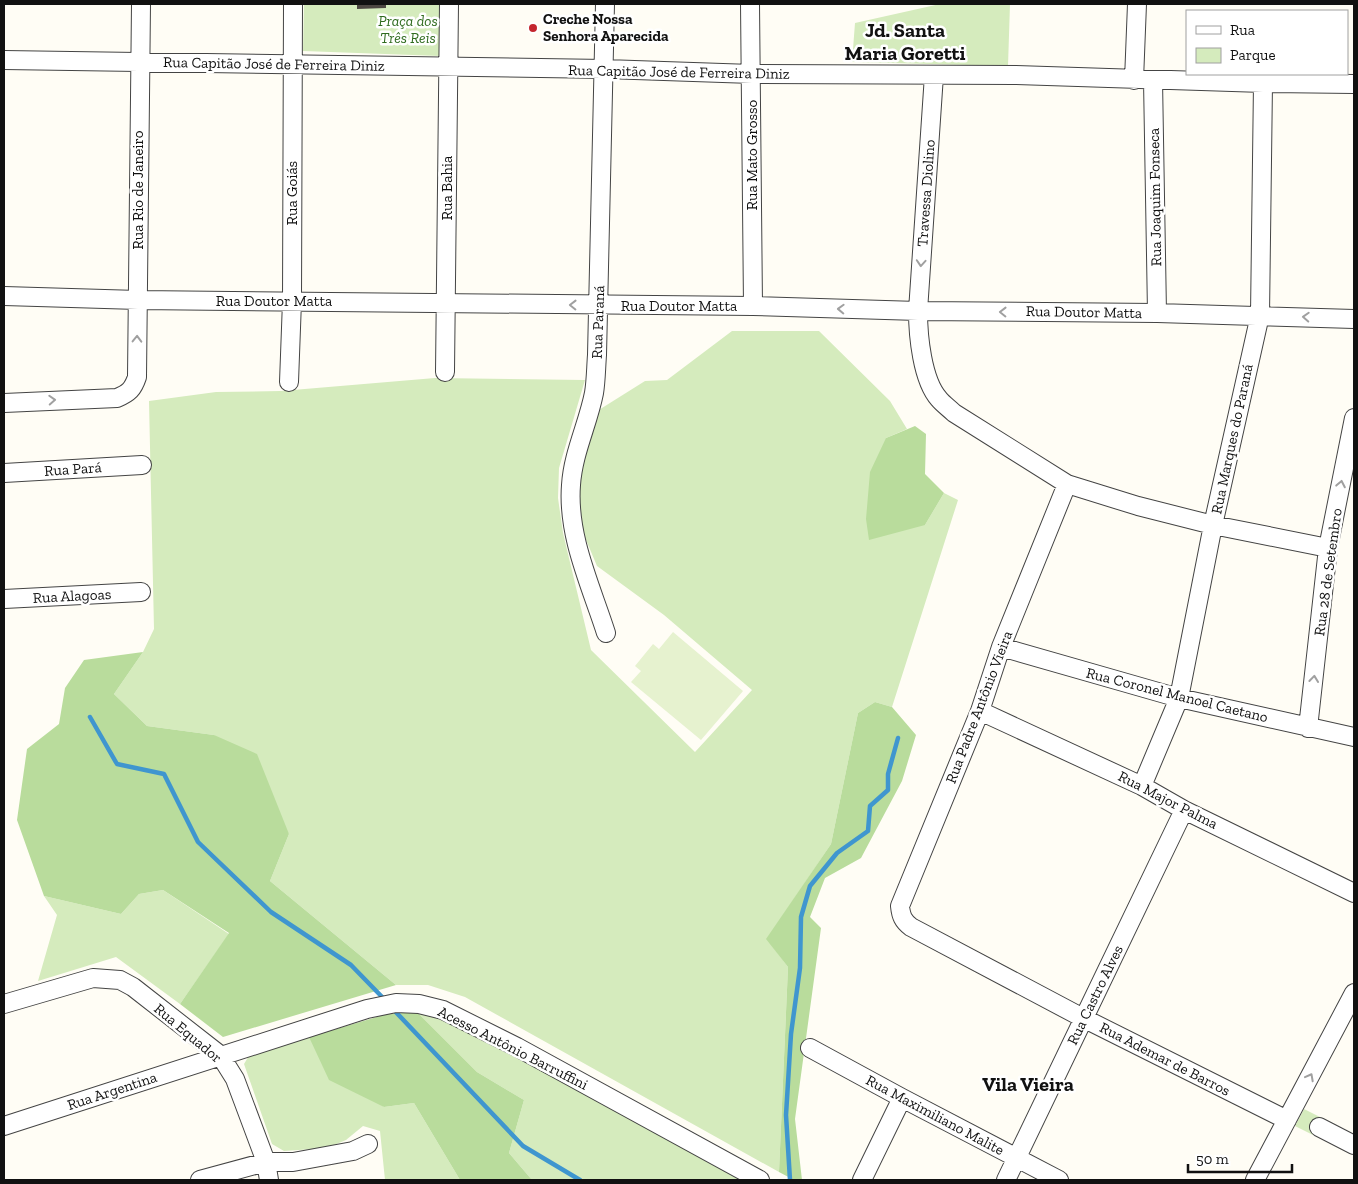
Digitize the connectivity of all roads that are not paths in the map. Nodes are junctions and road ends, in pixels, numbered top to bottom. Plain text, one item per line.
1 (141, 4) edge
2 (293, 4) edge
3 (449, 4) edge
4 (605, 4) edge
5 (750, 4) edge
6 (1137, 4) edge
7 (4, 60) edge
8 (139, 62) junction
9 (292, 64) junction
10 (448, 67) junction
11 (605, 70) junction
12 (752, 74) junction
13 (934, 75) junction
14 (1134, 80) junction
15 (1153, 80) junction
16 (1263, 83) junction
17 (1354, 84) edge
18 (4, 296) edge
19 (138, 300) junction
20 (292, 301) junction
21 (446, 303) junction
22 (599, 305) junction
23 (753, 306) junction
24 (918, 311) junction
25 (1158, 313) junction
26 (1260, 315) junction
27 (1354, 319) edge
28 (445, 372) dead end
29 (289, 382) dead end
30 (4, 403) edge
31 (1354, 418) edge
32 (142, 465) dead end
33 (4, 474) edge
34 (1067, 484) junction
35 (1213, 525) junction
36 (1328, 548) junction
37 (141, 592) dead end
38 (4, 599) edge
39 (606, 632) dead end
40 (1001, 647) junction
41 (1179, 698) junction
42 (980, 711) junction
43 (1308, 728) junction
44 (1354, 737) edge
45 (1142, 786) junction
46 (1184, 810) junction
47 (1354, 893) edge
48 (911, 927) joint
49 (1354, 994) edge
50 (4, 1004) edge
51 (1083, 1018) junction
52 (810, 1048) dead end
53 (220, 1055) junction
54 (902, 1098) junction
55 (1287, 1120) junction
56 (4, 1126) edge
57 (1319, 1128) dead end
58 (368, 1144) dead end
59 (1354, 1145) edge
60 (1017, 1158) junction
61 (266, 1162) junction
62 (200, 1180) edge
63 (269, 1180) edge
64 (760, 1180) edge
65 (862, 1180) edge
66 (1006, 1180) edge
67 (1060, 1180) edge
68 (1256, 1180) edge

1 - 8 street, Rua Rio de Janeiro
2 - 9 street, Rua Goiás
3 - 10 street, Rua Bahia
4 - 11 street, Rua Paraná
5 - 12 street, Rua Mato Grosso
6 - 14 street
7 - 8 street, Rua Capitão José de Ferreira Diniz
8 - 9 street, Rua Capitão José de Ferreira Diniz
8 - 19 street, Rua Rio de Janeiro
9 - 10 street, Rua Capitão José de Ferreira Diniz
9 - 20 street, Rua Goiás
10 - 11 street, Rua Capitão José de Ferreira Diniz
10 - 21 street, Rua Bahia
11 - 12 street, Rua Capitão José de Ferreira Diniz
11 - 22 street, Rua Paraná
12 - 13 street, Rua Capitão José de Ferreira Diniz
12 - 23 street, Rua Mato Grosso
13 - 14 street, Rua Capitão José de Ferreira Diniz
13 -> 24 street, Travessa Diolino
14 - 15 street, Rua Capitão José de Ferreira Diniz
15 - 16 street, Rua Capitão José de Ferreira Diniz
15 - 25 street, Rua Joaquim Fonseca
16 - 17 street, Rua Capitão José de Ferreira Diniz
16 - 26 street, Rua Marques do Paraná
18 - 19 street, Rua Doutor Matta
19 - 20 street, Rua Doutor Matta
30 -> 19 street, Rua Rio de Janeiro
20 - 21 street, Rua Doutor Matta
20 - 29 street, Rua Goiás
22 -> 21 street, Rua Doutor Matta
21 - 28 street, Rua Bahia
22 - 23 street, Rua Doutor Matta
22 - 39 street, Rua Paraná
24 -> 23 street, Rua Doutor Matta
25 -> 24 street, Rua Doutor Matta
24 - 34 street, Travessa Diolino
25 - 26 street, Rua Doutor Matta
27 -> 26 street, Rua Doutor Matta
26 - 35 street, Rua Marques do Paraná
36 -> 31 street, Rua 28 de Setembro
32 - 33 street, Rua Pará
34 - 35 street, Travessa Diolino
34 - 40 street, Rua Padre Antônio Vieira
35 - 36 street, Travessa Diolino
35 - 41 street, Rua Marques do Paraná
43 -> 36 street, Rua 28 de Setembro
37 - 38 street, Rua Alagoas
40 - 41 street, Rua Coronel Manoel Caetano
40 - 42 street, Rua Padre Antônio Vieira
41 - 43 street, Rua Coronel Manoel Caetano
41 - 45 street, Rua Marques do Paraná
42 - 45 street, Rua Major Palma
42 - 48 street, Rua Padre Antônio Vieira
43 - 44 street, Rua Coronel Manoel Caetano
45 - 46 street, Rua Major Palma
46 - 47 street, Rua Major Palma
46 - 51 street, Rua Castro Alves
48 - 51 street, Rua Ademar de Barros
55 -> 49 street
50 - 53 street, Rua Equador
51 - 55 street, Rua Ademar de Barros
51 - 60 street, Rua Castro Alves
52 - 54 street, Rua Maximiliano Malite
53 - 56 street, Rua Argentina
53 - 61 street, Rua Equador
53 - 64 street, Acesso Antônio Barruffini
54 - 60 street, Rua Maximiliano Malite
54 - 65 street
55 - 68 street
57 - 59 street
58 - 61 street
60 - 66 street, Rua Castro Alves
60 - 67 street, Rua Maximiliano Malite
61 - 62 street
61 - 63 street, Rua Equador

